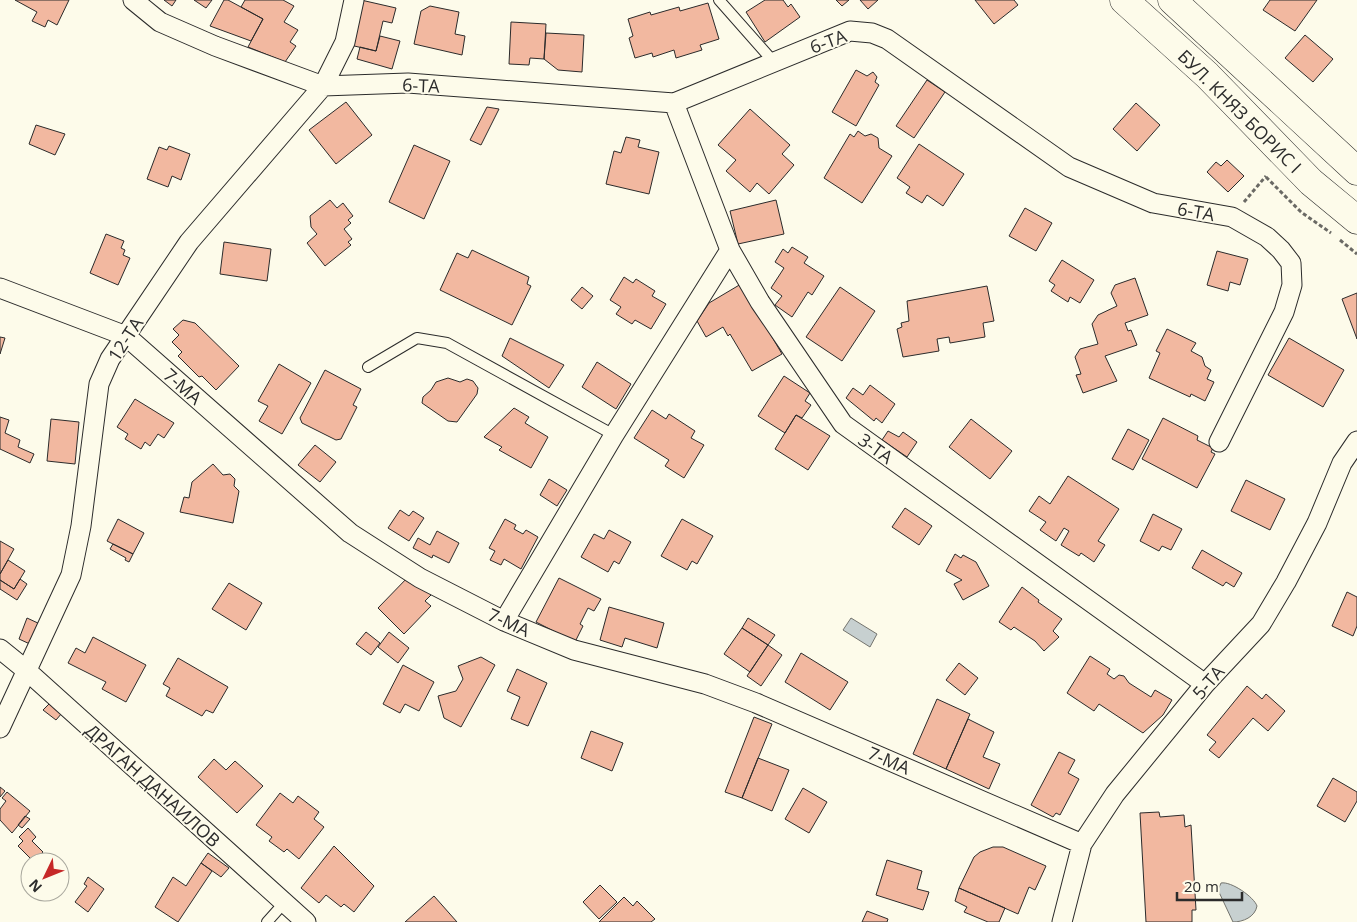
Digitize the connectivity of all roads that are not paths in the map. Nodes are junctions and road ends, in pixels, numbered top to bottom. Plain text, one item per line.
1 (133, 0) edge
2 (354, 0) edge
3 (719, 0) edge
4 (1124, 0) edge
5 (1172, 0) edge
6 (773, 61) junction
7 (323, 86) junction
8 (674, 103) junction
9 (1357, 171) edge
10 (1357, 220) edge
11 (730, 250) junction
12 (0, 288) edge
13 (126, 336) junction
14 (368, 367) dead end
15 (614, 434) junction
16 (1357, 441) edge
17 (1218, 442) dead end
18 (504, 621) junction
19 (0, 650) edge
20 (26, 670) junction
21 (1205, 684) junction
22 (0, 728) edge
23 (1082, 844) junction
24 (284, 903) junction
25 (266, 922) edge
26 (306, 922) edge
27 (1062, 922) edge

1 - 7 street, 6-ТА
2 - 7 street, 12-ТА
3 - 6 lane
4 - 10 highway, БУЛ. КНЯЗ БОРИС I
5 - 9 highway, БУЛ. КНЯЗ БОРИС I
6 - 8 street, 6-ТА
6 - 17 street, 6-ТА
7 - 8 street, 6-ТА
7 - 13 street, 12-ТА
8 - 11 street, 3-ТА
11 - 15 street
11 - 21 street, 3-ТА
12 - 13 street, 7-МА
13 - 18 street, 7-МА
13 - 20 street, 12-ТА
14 - 15 lane
15 - 18 street
16 - 21 street, 5-ТА
18 - 23 street, 7-МА
19 - 20 street, ДРАГАН ДАНАИЛОВ
20 - 22 street, 12-ТА
20 - 24 street, ДРАГАН ДАНАИЛОВ
21 - 23 street, 5-ТА
23 - 27 street, 5-ТА
24 - 25 lane
24 - 26 street, ДРАГАН ДАНАИЛОВ

